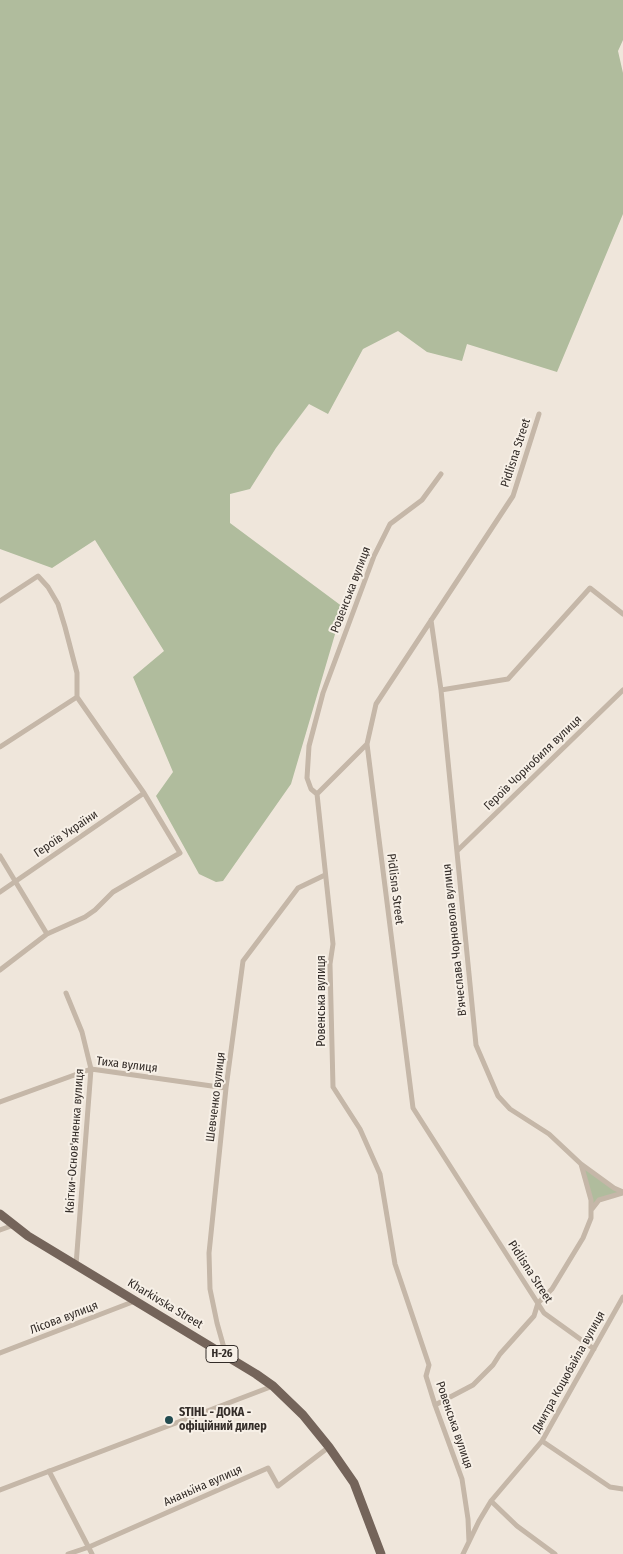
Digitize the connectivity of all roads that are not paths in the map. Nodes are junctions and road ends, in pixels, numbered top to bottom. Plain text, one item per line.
1 (539, 414) dead end
2 (441, 474) dead end
3 (0, 601) edge
4 (623, 614) edge
5 (431, 620) junction
6 (441, 690) junction
7 (623, 690) edge
8 (77, 697) junction
9 (367, 744) junction
10 (0, 748) edge
11 (144, 793) junction
12 (316, 794) junction
13 (457, 851) junction
14 (0, 856) edge
15 (325, 875) junction
16 (15, 882) junction
17 (0, 892) edge
18 (47, 934) junction
19 (0, 970) edge
20 (66, 993) dead end
21 (92, 1069) junction
22 (226, 1088) junction
23 (0, 1102) edge
24 (581, 1164) junction
25 (623, 1192) edge
26 (591, 1209) junction
27 (0, 1214) edge
28 (14, 1226) junction
29 (0, 1230) edge
30 (76, 1266) junction
31 (623, 1297) edge
32 (136, 1301) junction
33 (538, 1303) junction
34 (594, 1349) junction
35 (0, 1354) edge
36 (226, 1356) junction
37 (273, 1386) junction
38 (435, 1405) junction
39 (542, 1442) junction
40 (329, 1447) junction
41 (49, 1470) junction
42 (623, 1489) edge
43 (0, 1490) edge
44 (491, 1501) junction
45 (469, 1542) junction
46 (89, 1547) junction
47 (68, 1554) edge
48 (92, 1554) edge
49 (381, 1554) edge
50 (462, 1554) edge
51 (555, 1554) edge

1 - 5 street, Pidlisna Street
2 - 12 street, Ровенська вулиця
3 - 8 street
4 - 6 street
5 - 6 street, В'ячеслава Чорновола вулиця
5 - 9 street, Pidlisna Street
6 - 13 street, В'ячеслава Чорновола вулиця
7 - 13 street, Героїв Чорнобиля вулиця
8 - 10 street
8 - 11 street
9 - 12 street
9 - 33 street, Pidlisna Street
11 - 16 street, Героїв України
11 - 18 street
12 - 15 street, Ровенська вулиця
13 - 24 street, В'ячеслава Чорновола вулиця
14 - 16 street
15 - 22 street, Шевченко вулиця
15 - 38 street, Ровенська вулиця
16 - 17 street, Героїв України
16 - 18 street
18 - 19 street
20 - 21 street, Квітки-Основ'яненка вулиця
21 - 22 street, Тиха вулиця
21 - 23 street, Тиха вулиця
21 - 30 street, Квітки-Основ'яненка вулиця
22 - 36 street, Шевченко вулиця
24 - 25 street, В'ячеслава Чорновола вулиця
24 - 26 street
25 - 26 street
26 - 33 street
27 - 28 main road, Kharkivska Street / Н-26
28 - 29 street
28 - 30 main road, Kharkivska Street / Н-26
30 - 32 main road, Kharkivska Street / Н-26
31 - 34 street, Дмитра Коцюбайла вулиця
32 - 35 street, Лісова вулиця
32 - 36 main road, Kharkivska Street / Н-26
33 - 34 street, Pidlisna Street
33 - 38 street
34 - 39 street, Дмитра Коцюбайла вулиця
36 - 37 main road, Kharkivska Street / Н-26
37 - 40 main road, Kharkivska Street / Н-26
37 - 41 street
38 - 45 street, Ровенська вулиця
39 - 42 street
39 - 44 street, Дмитра Коцюбайла вулиця
40 - 46 street, Ананьїна вулиця
40 - 49 main road, Kharkivska Street / Н-26
41 - 43 street
41 - 46 street
44 - 45 street, Дмитра Коцюбайла вулиця
44 - 51 street
45 - 50 street, Дмитра Коцюбайла вулиця
46 - 47 street, Ананьїна вулиця
46 - 48 street

